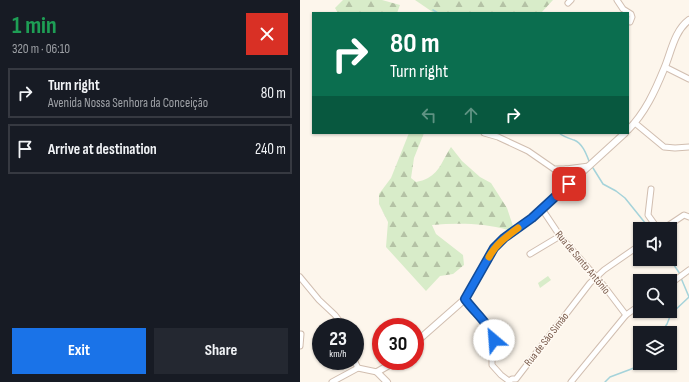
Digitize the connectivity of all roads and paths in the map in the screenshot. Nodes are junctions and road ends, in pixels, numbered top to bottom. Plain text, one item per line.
1 (617, 0) edge
2 (628, 12) edge
3 (629, 12) edge
4 (689, 20) edge
5 (630, 22) dead end
6 (665, 67) junction
7 (689, 79) edge
8 (635, 123) junction
9 (629, 129) edge
10 (488, 134) edge
11 (624, 134) edge
12 (689, 146) edge
13 (589, 166) junction
14 (566, 169) junction
15 (569, 184) junction
16 (651, 189) dead end
17 (542, 209) junction
18 (689, 217) edge
19 (653, 222) edge
20 (674, 222) edge
21 (560, 236) junction
22 (633, 250) edge
23 (530, 254) dead end
24 (687, 273) edge
25 (300, 277) edge
26 (597, 277) junction
27 (677, 279) edge
28 (465, 299) junction
29 (633, 310) edge
30 (626, 315) junction
31 (337, 318) edge
32 (301, 334) dead end
33 (424, 335) edge
34 (300, 346) edge
35 (364, 369) edge
36 (354, 370) edge
37 (380, 370) edge
38 (377, 372) junction
39 (332, 382) edge
40 (387, 382) edge
41 (571, 382) edge

1 - 2 street
3 - 5 street
4 - 6 street
6 - 7 street
6 - 8 street
8 - 9 street
8 - 12 street
10 - 14 street
11 - 13 street
13 - 14 street
13 - 15 street
14 - 15 street
15 - 17 street
16 - 19 street
17 - 21 street, Rua de Santo António
17 - 28 street
18 - 20 street
21 - 23 street
21 - 26 street, Rua de Santo António
22 - 26 street, Rua de São Simão
24 - 27 street
25 - 31 street
26 - 28 street, Rua de São Simão
26 - 30 street, Rua de Santo António
28 - 33 street
29 - 30 street
30 - 41 street
32 - 34 street
35 - 38 street
36 - 39 street
37 - 38 street
38 - 40 street

